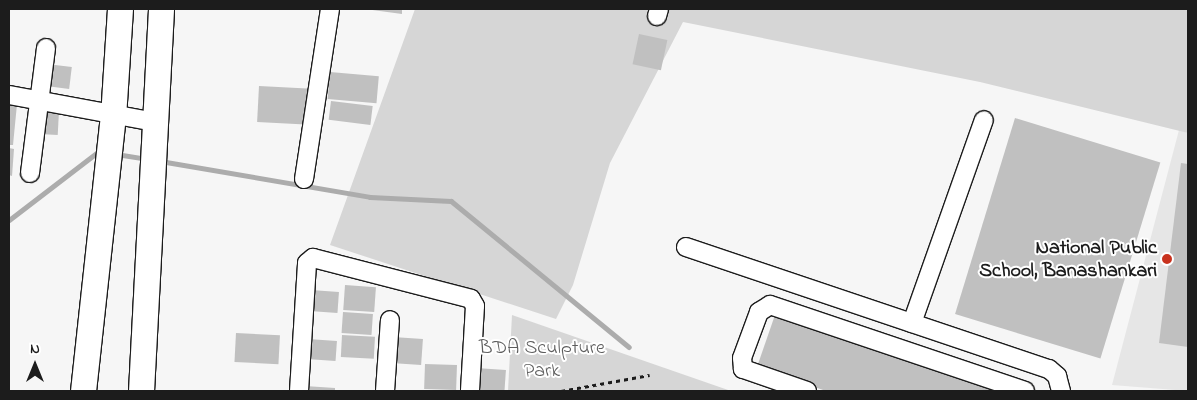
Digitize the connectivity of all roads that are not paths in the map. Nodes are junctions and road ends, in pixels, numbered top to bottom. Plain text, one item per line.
1 (120, 9) edge
2 (161, 9) edge
3 (330, 9) edge
4 (46, 48) dead end
5 (9, 95) edge
6 (39, 100) junction
7 (113, 117) junction
8 (984, 120) dead end
9 (154, 122) junction
10 (30, 173) dead end
11 (304, 179) dead end
12 (686, 247) dead end
13 (858, 306) junction
14 (390, 320) dead end
15 (912, 322) junction
16 (849, 331) junction
17 (84, 391) edge
18 (141, 391) edge
19 (300, 391) edge
20 (385, 391) edge
21 (470, 391) edge
22 (807, 391) edge
23 (1025, 391) edge
24 (1061, 391) edge

1 - 7 main road
2 - 9 main road
3 - 11 street
4 - 6 street
5 - 6 street
6 - 7 street
6 - 10 street
7 - 9 street
7 - 17 main road
8 - 15 street
9 - 18 main road
12 - 13 street
13 - 15 street
13 - 16 street
14 - 20 street
15 - 24 street
16 - 22 street
16 - 23 street
19 - 21 street

